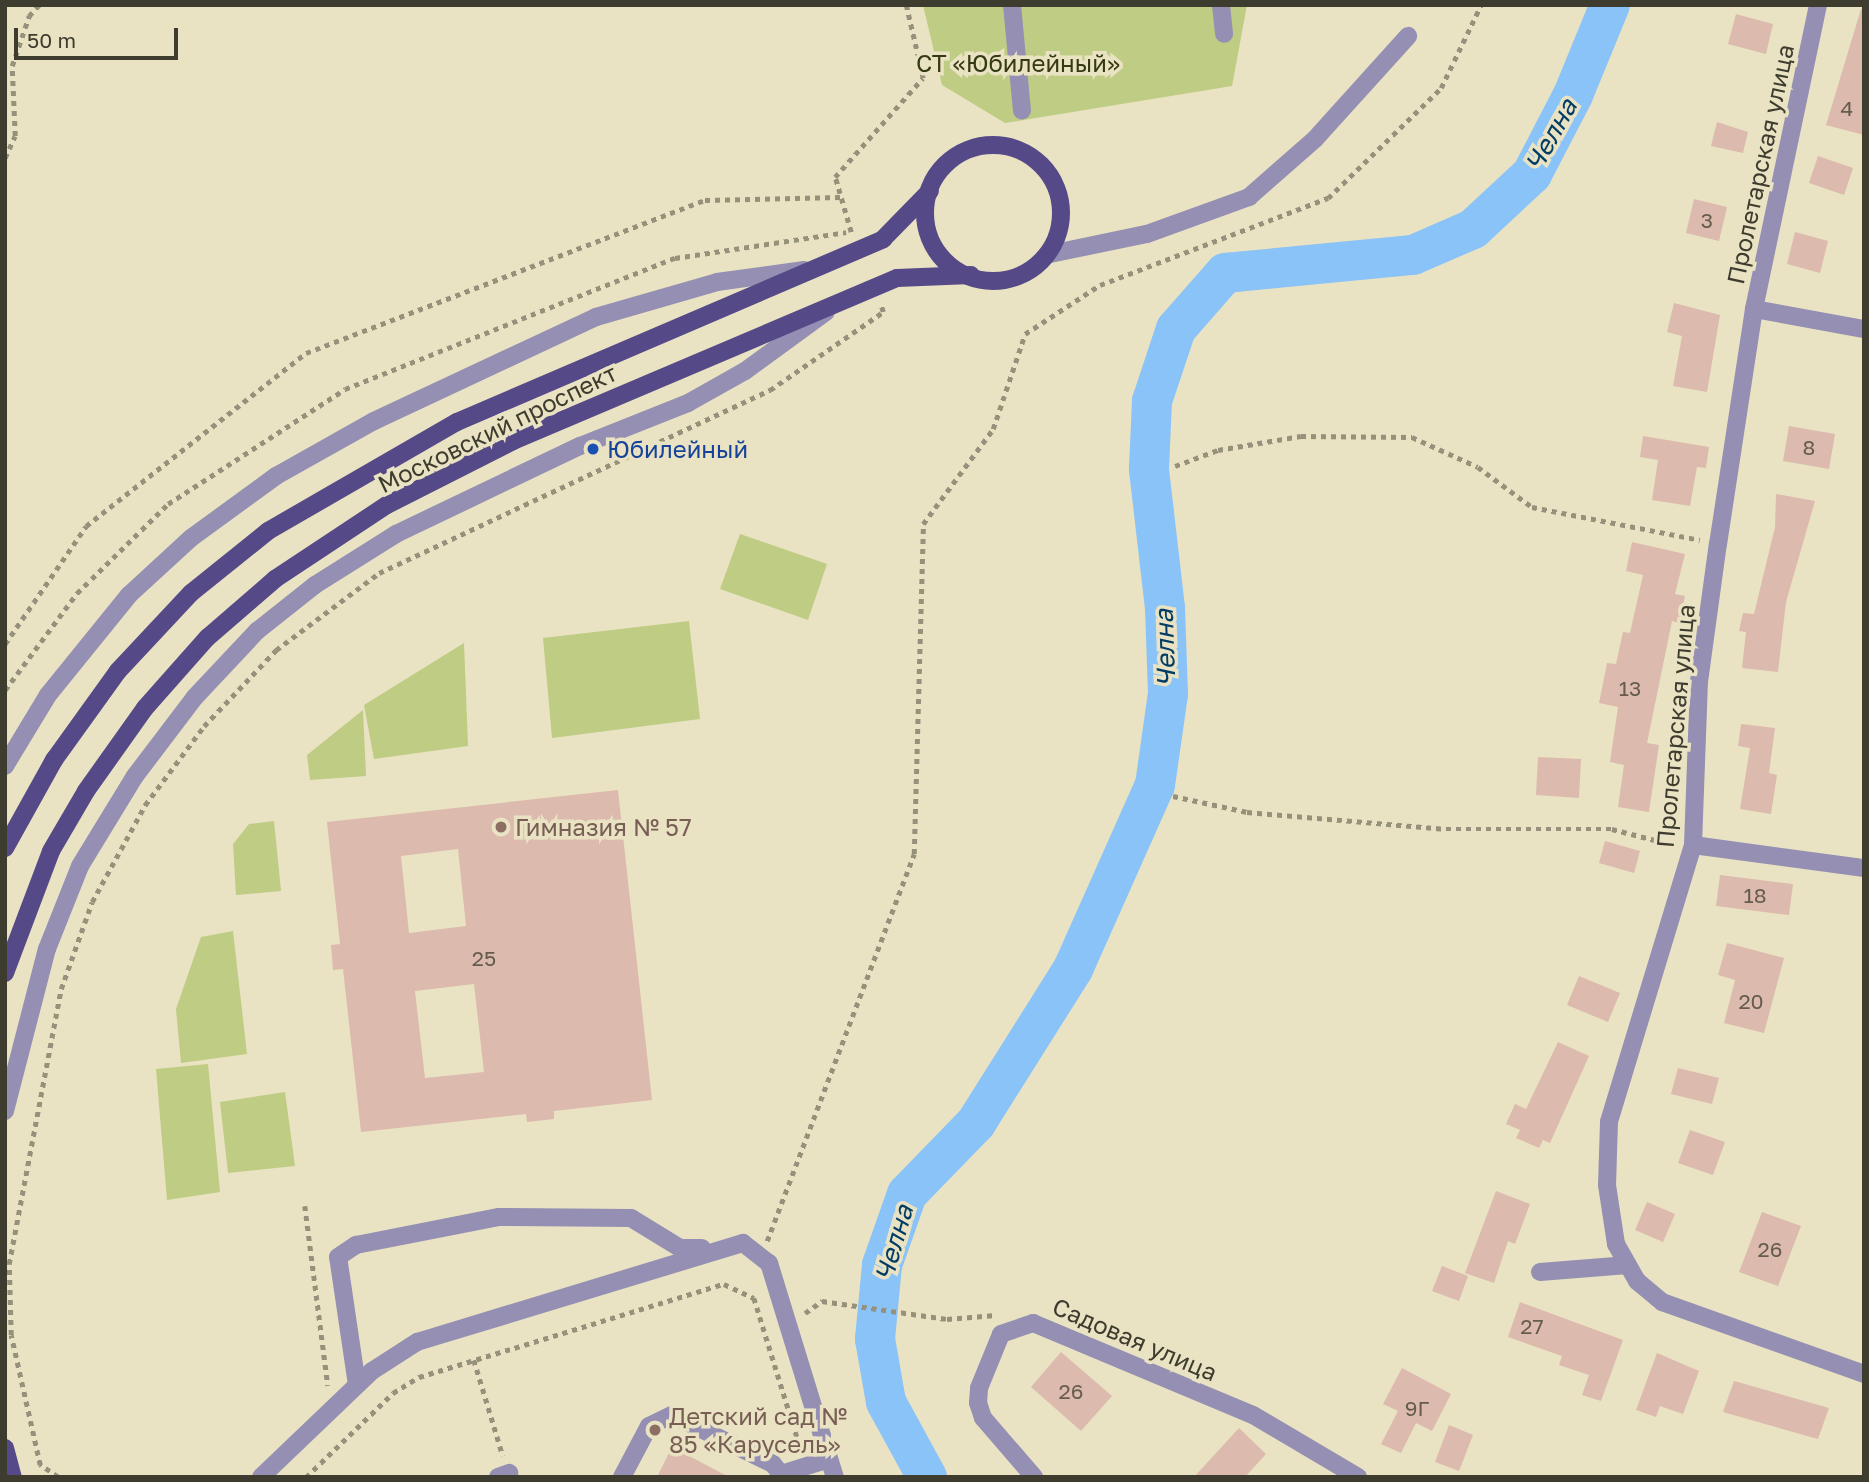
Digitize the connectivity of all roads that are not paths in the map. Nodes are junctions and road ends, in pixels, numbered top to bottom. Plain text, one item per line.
1 (1012, 5) edge
2 (1221, 5) edge
3 (1818, 5) edge
4 (1224, 34) dead end
5 (1408, 36) dead end
6 (1022, 111) dead end
7 (930, 191) junction
8 (1050, 254) junction
9 (824, 267) junction
10 (971, 275) junction
11 (837, 304) junction
12 (1755, 309) junction
13 (1864, 330) edge
14 (5, 766) edge
15 (1693, 845) junction
16 (5, 848) edge
17 (1864, 868) edge
18 (5, 974) edge
19 (5, 1111) edge
20 (712, 1249) junction
21 (1628, 1265) junction
22 (1540, 1272) dead end
23 (1864, 1374) edge
24 (357, 1385) junction
25 (5, 1448) edge
26 (829, 1459) junction
27 (782, 1475) edge
28 (13, 1477) edge
29 (261, 1477) edge
30 (622, 1477) edge
31 (835, 1477) edge
32 (1034, 1477) edge
33 (1358, 1477) edge

1 - 6 street
2 - 4 street
3 - 12 street, Пролетарская улица
5 - 8 street
7 - 8 main road, Московский проспект
7 - 9 main road, Московский проспект
7 - 10 main road, Московский проспект
8 - 10 main road, Московский проспект
9 - 14 street
9 - 16 main road, Московский проспект
10 - 11 main road, Московский проспект
11 - 18 main road, Московский проспект
11 - 19 street
12 - 13 street
12 - 15 street, Пролетарская улица
15 - 17 street
15 - 21 street, Пролетарская улица
20 - 24 street
20 - 24 street
20 - 26 street
21 - 22 street
21 - 23 street, Пролетарская улица
24 - 29 street
25 - 28 main road
26 - 27 street
26 - 31 street
27 - 30 street
32 - 33 street, Садовая улица

